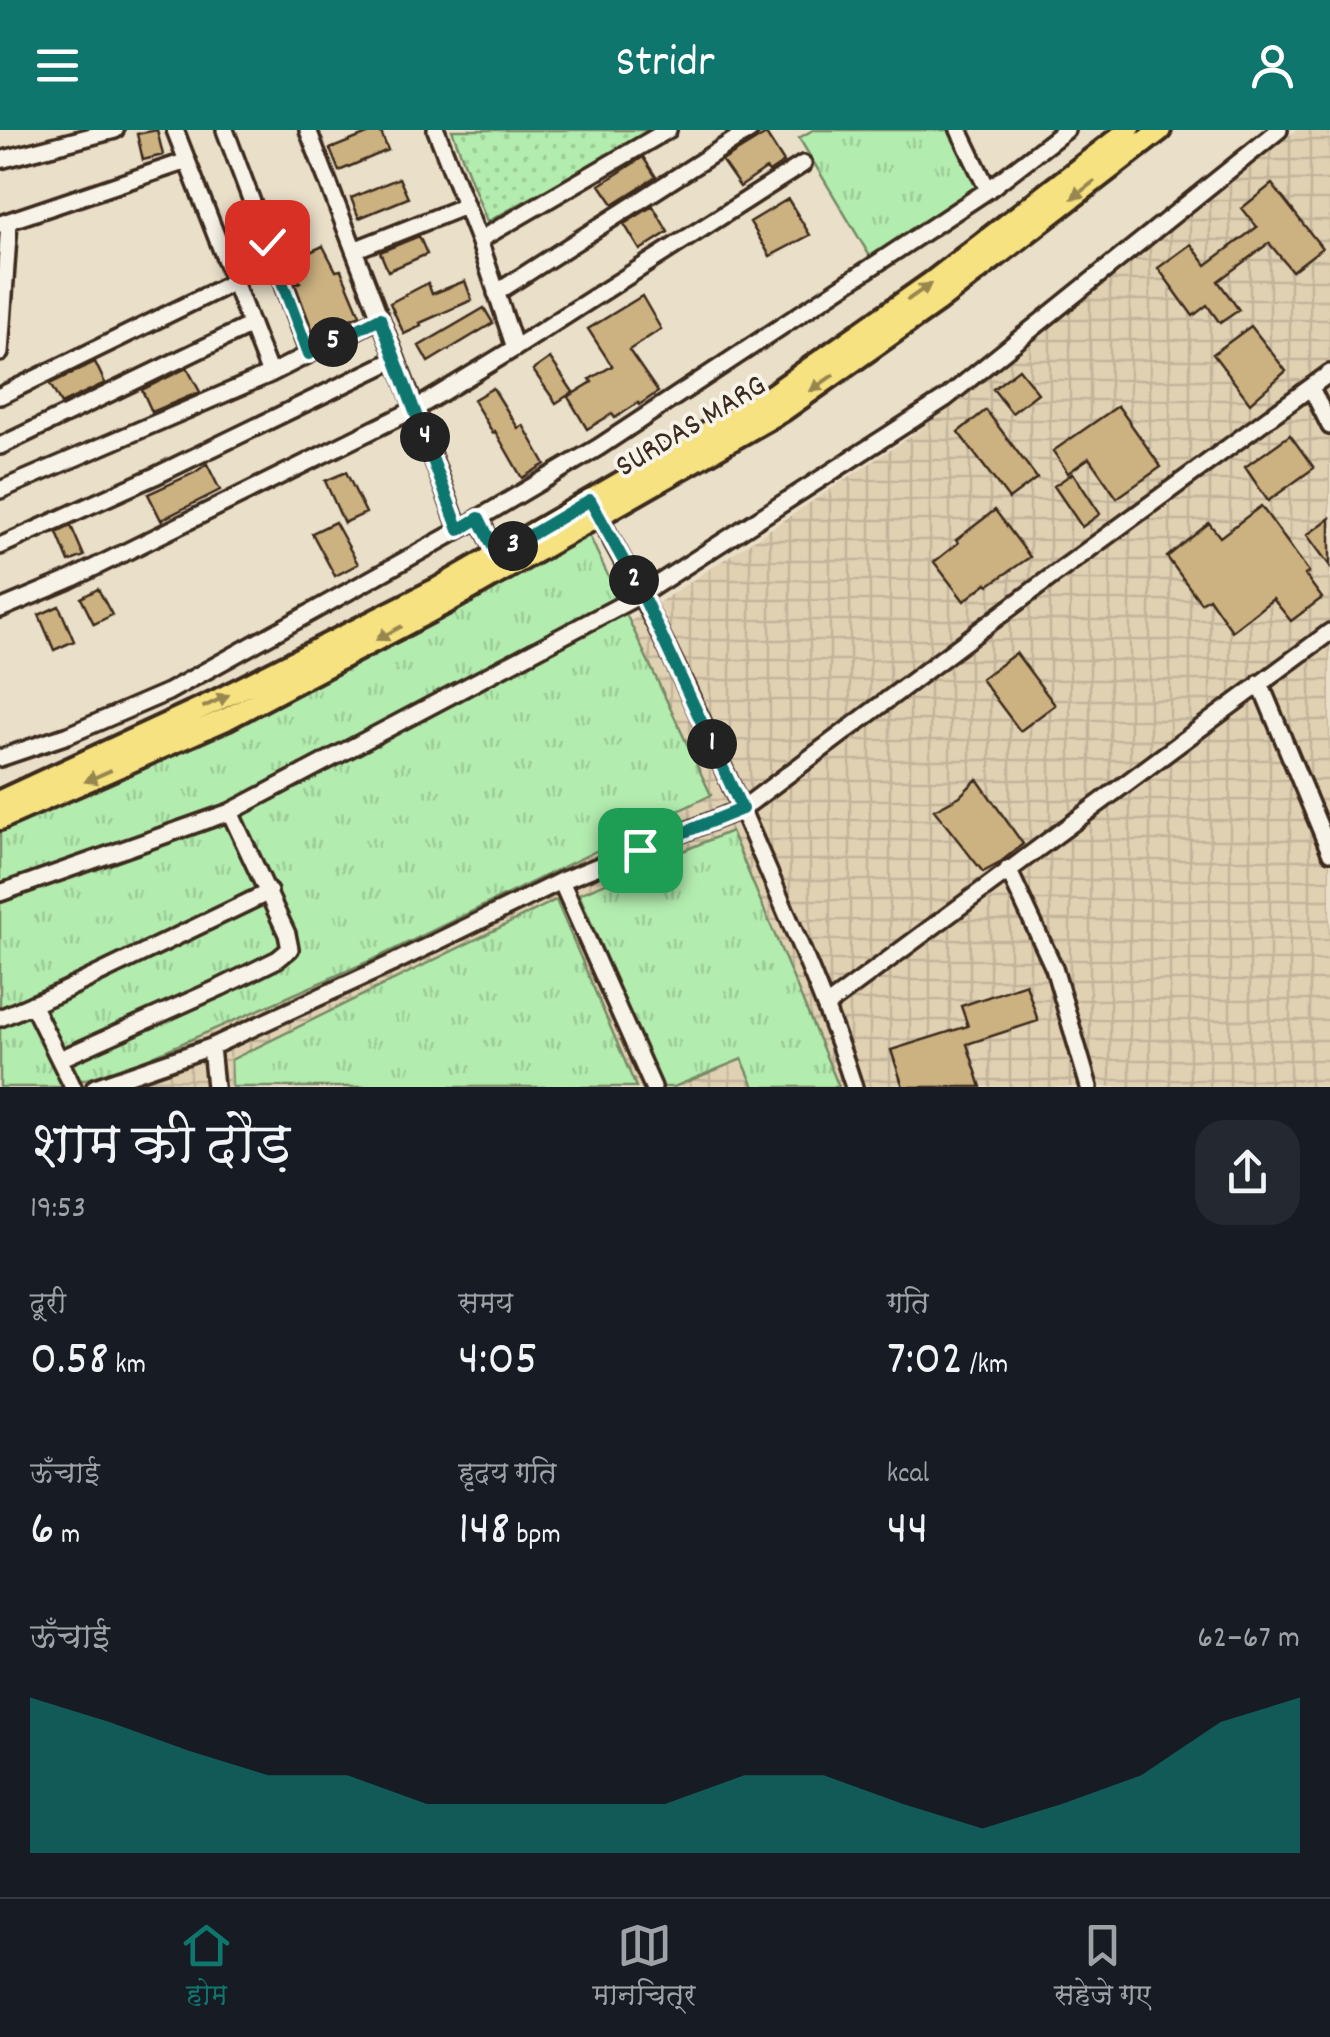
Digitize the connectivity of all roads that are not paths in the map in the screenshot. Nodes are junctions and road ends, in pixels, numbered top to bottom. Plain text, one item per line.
1 (114, 130) edge
2 (175, 130) edge
3 (225, 130) edge
4 (308, 130) edge
5 (436, 130) edge
6 (750, 130) edge
7 (959, 130) edge
8 (1065, 130) edge
9 (1129, 130) edge
10 (1160, 130) edge
11 (1279, 130) edge
12 (666, 131) edge
13 (0, 160) edge
14 (187, 161) junction
15 (803, 164) dead end
16 (988, 190) junction
17 (466, 206) junction
18 (5, 223) edge
19 (479, 240) junction
20 (354, 250) junction
21 (234, 282) junction
22 (496, 293) junction
23 (380, 318) junction
24 (251, 324) junction
25 (516, 348) junction
26 (0, 353) edge
27 (309, 354) junction
28 (396, 359) junction
29 (270, 374) junction
30 (1330, 374) edge
31 (1311, 388) junction
32 (0, 396) edge
33 (415, 408) junction
34 (1330, 426) edge
35 (0, 446) edge
36 (0, 490) edge
37 (595, 509) junction
38 (479, 518) junction
39 (459, 530) junction
40 (0, 546) edge
41 (497, 555) junction
42 (642, 594) junction
43 (0, 608) edge
44 (1330, 632) edge
45 (1260, 683) junction
46 (0, 758) edge
47 (0, 800) edge
48 (742, 809) junction
49 (230, 812) junction
50 (0, 819) edge
51 (1330, 852) edge
52 (1008, 869) junction
53 (561, 881) junction
54 (269, 892) junction
55 (0, 893) edge
56 (32, 1004) junction
57 (826, 1006) junction
58 (0, 1018) edge
59 (212, 1047) junction
60 (60, 1060) junction
61 (73, 1087) edge
62 (95, 1087) edge
63 (214, 1087) edge
64 (653, 1087) edge
65 (854, 1087) edge
66 (1089, 1087) edge

1 - 13 street
2 - 14 street
3 - 27 street
4 - 20 street
5 - 17 street
6 - 22 street
7 - 16 street
8 - 16 street
37 -> 9 main road, SURDAS MARG
10 -> 37 main road, SURDAS MARG
11 - 42 street
12 - 19 street
14 - 18 street
14 - 21 street
15 - 25 street
16 - 38 street
17 - 19 street
17 - 20 street
18 - 26 street
19 - 22 street
20 - 23 street
21 - 24 street
21 - 32 street
22 - 25 street
23 - 27 street
23 - 28 street
24 - 29 street
24 - 35 street
25 - 33 street
27 - 29 street
28 - 33 street
28 - 40 street
29 - 36 street
30 - 31 street
31 - 34 street
31 - 48 street
33 - 39 street
33 - 43 street
37 - 41 main road, SURDAS MARG
37 - 42 street
37 -> 50 main road, SURDAS MARG
38 - 39 street
38 - 41 street
39 - 46 street
47 -> 41 main road, SURDAS MARG
42 - 48 street
42 - 49 street
44 - 45 street
45 - 51 street
45 - 52 street
48 - 53 street
48 - 57 street
49 - 54 street
49 - 55 street
52 - 57 street
52 - 66 street
53 - 59 street
53 - 64 street
54 - 56 street
54 - 60 street
56 - 58 street
56 - 60 street
57 - 65 street
59 - 62 street
59 - 63 street
60 - 61 street

